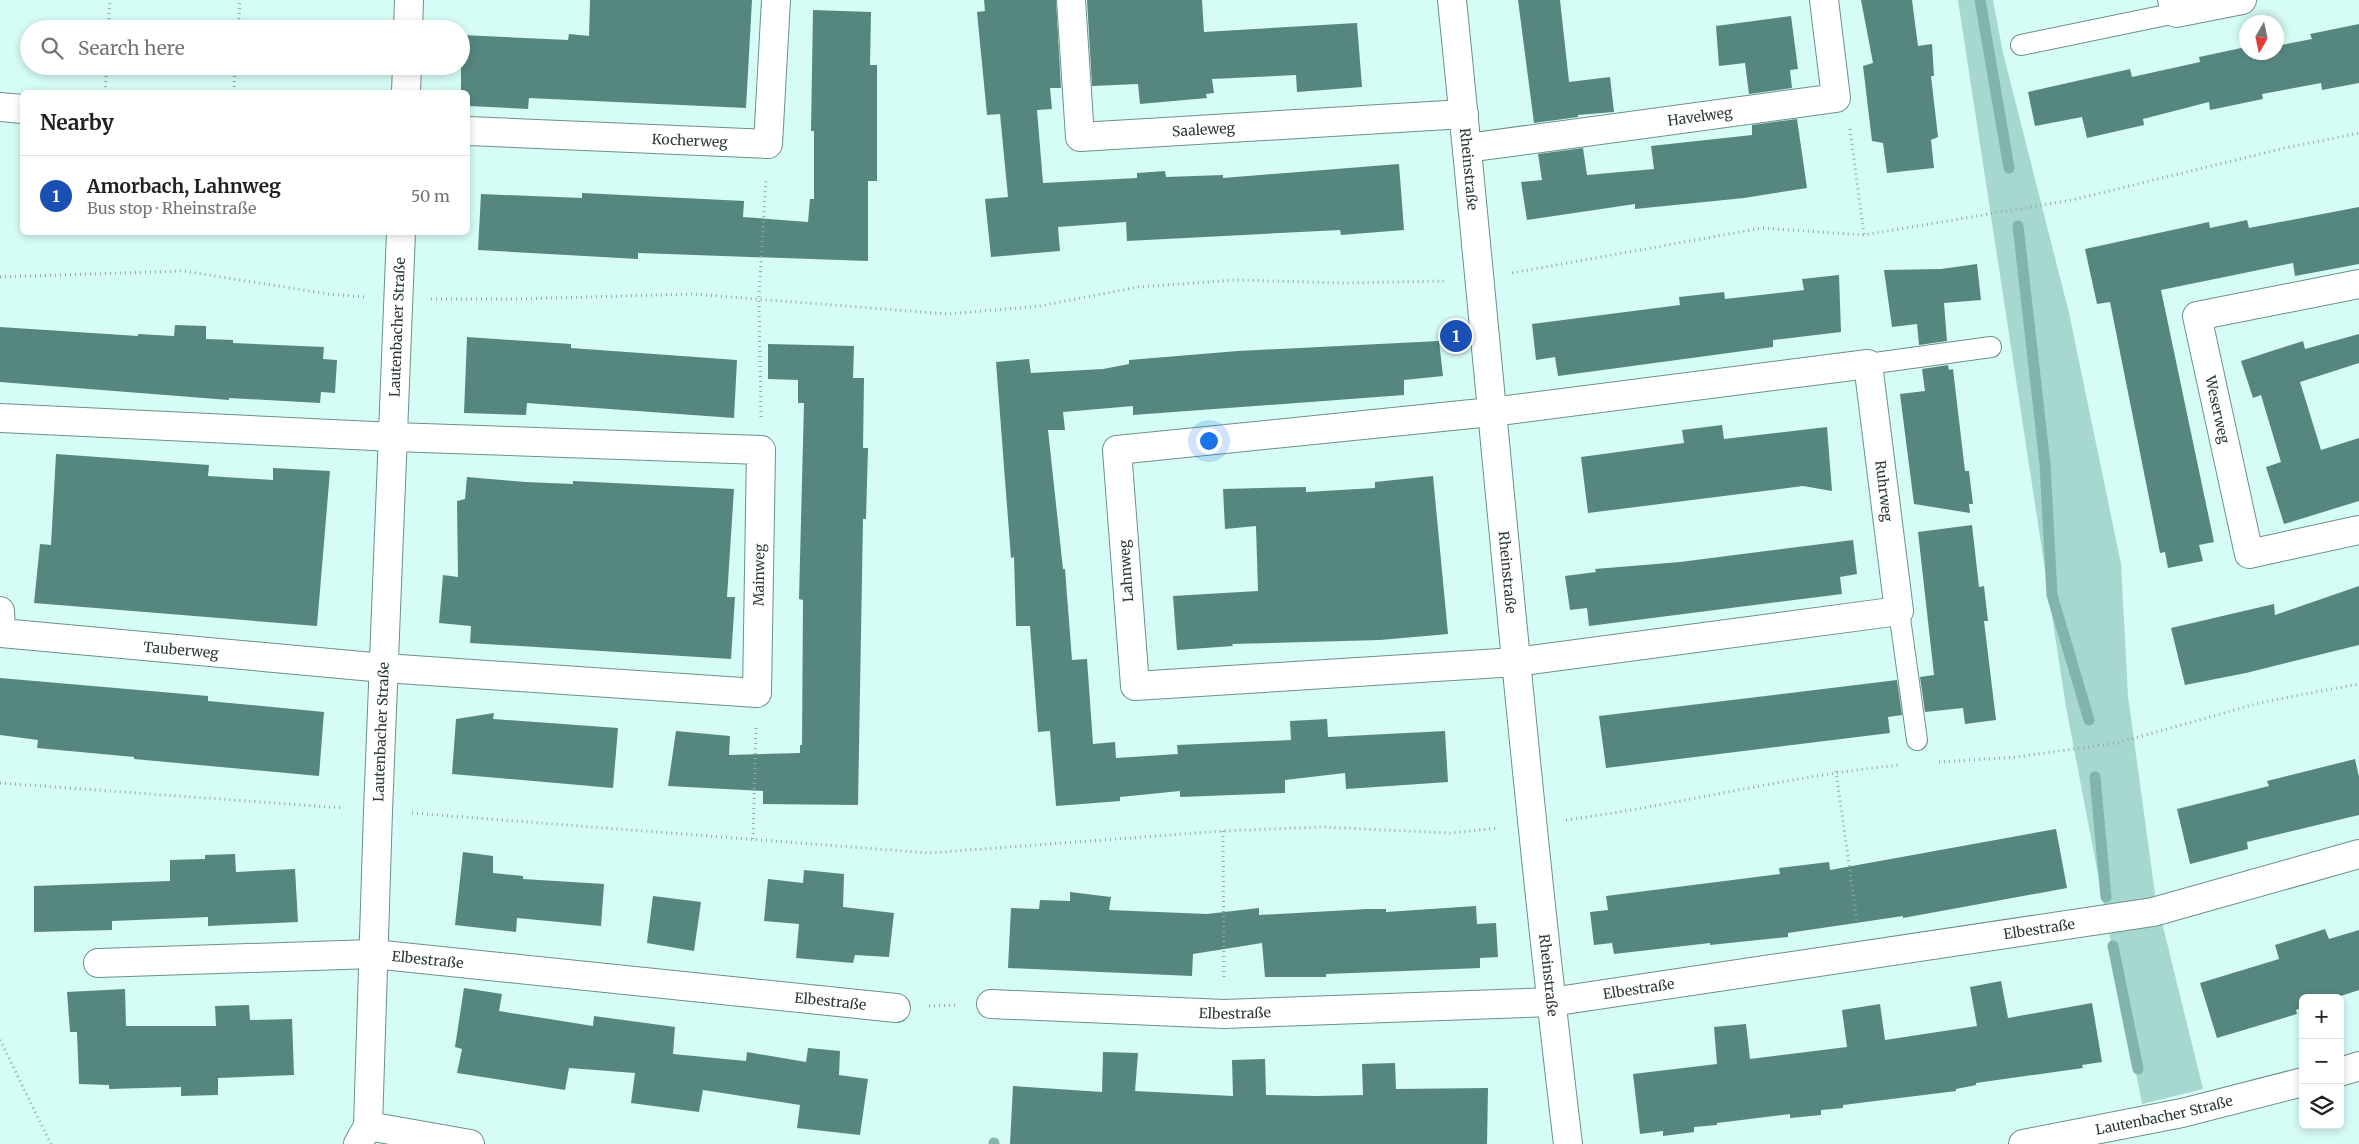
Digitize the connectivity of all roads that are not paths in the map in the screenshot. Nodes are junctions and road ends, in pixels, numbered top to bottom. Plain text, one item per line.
1 (409, 0) edge
2 (776, 0) edge
3 (1072, 0) edge
4 (1452, 0) edge
5 (1824, 0) edge
6 (2242, 0) edge
7 (2174, 7) edge
8 (408, 20) edge
9 (2021, 45) dead end
10 (407, 75) edge
11 (406, 90) edge
12 (0, 107) edge
13 (20, 109) edge
14 (1464, 114) junction
15 (470, 131) edge
16 (1467, 148) junction
17 (401, 235) edge
18 (2359, 284) edge
19 (1991, 348) dead end
20 (1868, 364) junction
21 (1491, 412) junction
22 (0, 418) edge
23 (394, 437) junction
24 (2359, 530) edge
25 (1899, 611) junction
26 (0, 612) edge
27 (1516, 662) junction
28 (384, 668) junction
29 (1917, 740) dead end
30 (2359, 854) edge
31 (374, 954) junction
32 (98, 963) dead end
33 (1551, 1002) junction
34 (991, 1004) road end
35 (896, 1008) road end
36 (2359, 1066) edge
37 (2344, 1071) edge
38 (2299, 1083) edge
39 (363, 1135) edge
40 (470, 1144) edge
41 (1568, 1144) edge
42 (2023, 1144) edge

1 - 8 street
2 - 15 street, Kocherweg
3 - 14 street, Saaleweg
4 - 14 street, Rheinstraße
5 - 16 street, Havelweg
6 - 7 street
7 - 9 lane
10 - 11 street
12 - 13 street
14 - 16 street, Rheinstraße
16 - 21 street, Rheinstraße
17 - 23 street, Lautenbacher Straße
18 - 24 street, Weserweg
19 - 20 lane
20 - 21 street
20 - 25 street, Ruhrweg
21 - 27 street, Rheinstraße
21 - 27 street, Lahnweg
22 - 23 street
23 - 28 street, Lautenbacher Straße
23 - 28 street, Mainweg
25 - 27 street
25 - 29 lane
26 - 28 street, Tauberweg
27 - 33 street, Rheinstraße
28 - 31 street, Lautenbacher Straße
30 - 33 street, Elbestraße
31 - 32 street, Elbestraße
31 - 35 street, Elbestraße
31 - 39 street, Lautenbacher Straße
33 - 34 street, Elbestraße
33 - 41 street, Rheinstraße
36 - 37 street
38 - 42 street, Lautenbacher Straße
39 - 40 street, Lautenbacher Straße

